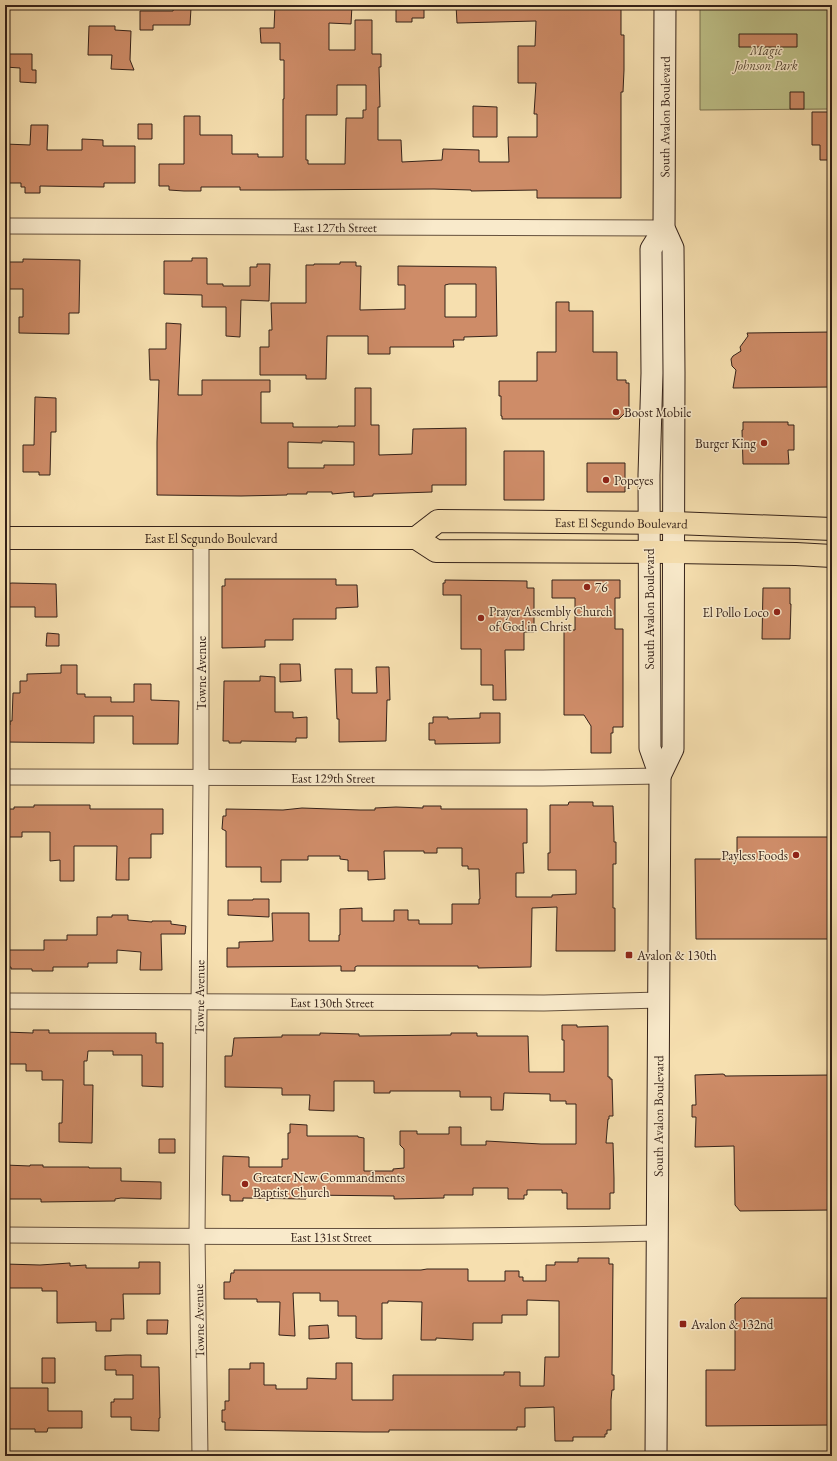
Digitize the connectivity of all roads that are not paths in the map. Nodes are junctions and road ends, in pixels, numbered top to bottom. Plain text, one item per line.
1 (665, 5) edge
2 (5, 226) edge
3 (664, 228) junction
4 (649, 523) junction
5 (674, 523) junction
6 (832, 529) edge
7 (5, 538) edge
8 (201, 538) junction
9 (416, 538) junction
10 (649, 552) junction
11 (674, 552) junction
12 (832, 556) edge
13 (660, 776) junction
14 (5, 777) edge
15 (201, 778) junction
16 (660, 1000) junction
17 (5, 1001) edge
18 (199, 1002) junction
19 (657, 1233) junction
20 (5, 1235) edge
21 (197, 1236) junction
22 (200, 1456) edge
23 (656, 1456) edge

1 - 3 main road, South Avalon Boulevard
2 - 3 street, East 127th Street
3 - 4 main road, South Avalon Boulevard
3 - 5 main road, South Avalon Boulevard
4 - 5 main road, East El Segundo Boulevard
4 - 9 main road, East El Segundo Boulevard
4 - 10 main road, South Avalon Boulevard
5 - 6 main road, East El Segundo Boulevard
5 - 11 main road, South Avalon Boulevard
7 - 8 main road, East El Segundo Boulevard
8 - 9 main road, East El Segundo Boulevard
8 - 15 street, Towne Avenue
9 - 10 main road
10 - 11 main road
10 - 13 main road, South Avalon Boulevard
11 - 12 main road
11 - 13 main road, South Avalon Boulevard
13 - 15 street, East 129th Street
13 - 16 main road, South Avalon Boulevard
14 - 15 street, East 129th Street
15 - 18 street, Towne Avenue
16 - 18 street, East 130th Street
16 - 19 main road, South Avalon Boulevard
17 - 18 street, East 130th Street
18 - 21 street, Towne Avenue
19 - 21 street, East 131st Street
19 - 23 main road, South Avalon Boulevard
20 - 21 street, East 131st Street
21 - 22 street, Towne Avenue

